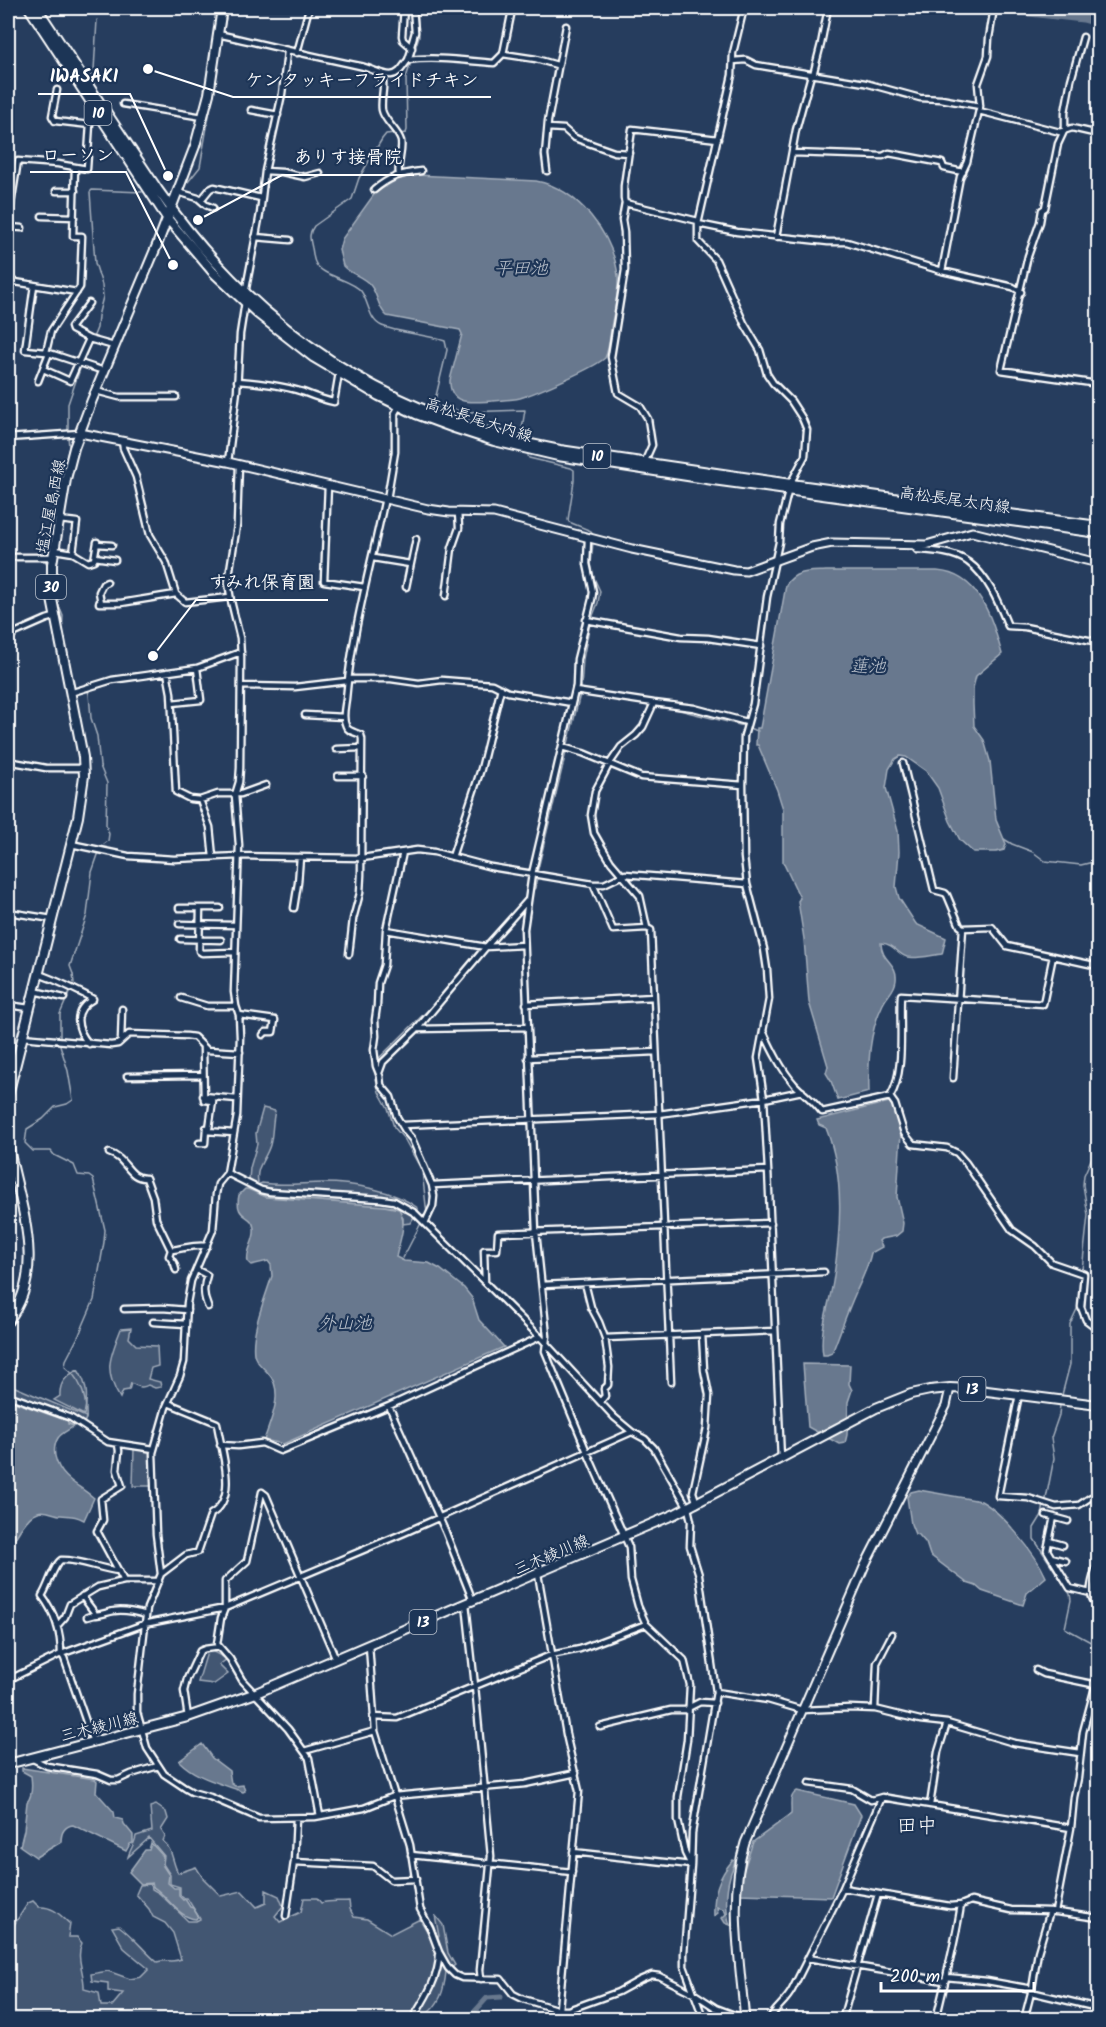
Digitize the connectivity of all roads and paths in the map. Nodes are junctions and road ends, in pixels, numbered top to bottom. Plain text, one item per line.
1 (29, 8) edge
2 (37, 8) edge
3 (222, 8) edge
4 (309, 8) edge
5 (403, 8) edge
6 (413, 8) edge
7 (744, 8) edge
8 (828, 8) edge
9 (994, 8) edge
10 (512, 15) dead end
11 (566, 26) dead end
12 (218, 34) junction
13 (1083, 37) dead end
14 (411, 46) junction
15 (287, 52) junction
16 (297, 53) junction
17 (503, 54) junction
18 (410, 59) junction
19 (733, 61) junction
20 (557, 65) junction
21 (380, 72) junction
22 (812, 75) junction
23 (57, 90) dead end
24 (123, 104) dead end
25 (94, 107) junction
26 (980, 109) junction
27 (251, 110) dead end
28 (278, 115) junction
29 (204, 117) junction
30 (90, 125) junction
31 (548, 128) junction
32 (1065, 129) junction
33 (1098, 134) edge
34 (718, 140) junction
35 (629, 153) junction
36 (793, 153) junction
37 (75, 167) junction
38 (265, 171) junction
39 (421, 171) dead end
40 (547, 171) dead end
41 (963, 172) junction
42 (320, 173) dead end
43 (399, 174) junction
44 (374, 190) dead end
45 (56, 191) dead end
46 (75, 191) junction
47 (178, 192) junction
48 (261, 198) junction
49 (201, 200) junction
50 (625, 203) junction
51 (213, 208) dead end
52 (171, 209) junction
53 (42, 216) dead end
54 (74, 217) junction
55 (167, 218) junction
56 (8, 223) edge
57 (698, 223) junction
58 (22, 228) dead end
59 (255, 237) junction
60 (776, 237) junction
61 (290, 240) dead end
62 (942, 271) junction
63 (34, 285) junction
64 (8, 288) edge
65 (77, 292) junction
66 (1021, 292) junction
67 (245, 298) junction
68 (89, 303) dead end
69 (91, 340) junction
70 (114, 346) junction
71 (47, 353) junction
72 (81, 365) junction
73 (1098, 367) edge
74 (43, 369) junction
75 (104, 371) junction
76 (339, 373) junction
77 (38, 381) dead end
78 (237, 381) junction
79 (1097, 384) edge
80 (96, 391) junction
81 (176, 397) dead end
82 (399, 406) junction
83 (73, 434) junction
84 (8, 438) edge
85 (122, 441) junction
86 (228, 462) junction
87 (239, 464) junction
88 (643, 466) junction
89 (328, 484) junction
90 (790, 487) junction
91 (386, 499) junction
92 (458, 512) junction
93 (59, 520) junction
94 (1098, 526) edge
95 (1098, 532) edge
96 (588, 538) junction
97 (416, 539) dead end
98 (112, 545) dead end
99 (913, 545) junction
100 (73, 554) junction
101 (49, 555) junction
102 (8, 556) edge
103 (95, 557) junction
104 (373, 558) junction
105 (115, 560) dead end
106 (774, 562) junction
107 (1098, 562) edge
108 (410, 564) junction
109 (107, 582) dead end
110 (364, 587) junction
111 (406, 587) dead end
112 (176, 594) junction
113 (446, 596) dead end
114 (230, 597) junction
115 (54, 617) junction
116 (586, 620) junction
117 (8, 636) edge
118 (1098, 642) edge
119 (761, 646) junction
120 (241, 652) junction
121 (197, 669) junction
122 (167, 672) junction
123 (348, 680) junction
124 (242, 686) junction
125 (501, 688) junction
126 (575, 690) junction
127 (70, 693) junction
128 (172, 703) junction
129 (572, 703) junction
130 (653, 705) junction
131 (305, 715) dead end
132 (344, 717) junction
133 (746, 725) junction
134 (562, 747) junction
135 (336, 748) dead end
136 (362, 748) junction
137 (8, 761) edge
138 (610, 763) junction
139 (903, 763) dead end
140 (84, 768) junction
141 (338, 776) dead end
142 (363, 777) junction
143 (266, 785) dead end
144 (743, 785) junction
145 (235, 795) junction
146 (200, 800) junction
147 (71, 844) junction
148 (403, 852) junction
149 (238, 856) junction
150 (213, 857) junction
151 (300, 857) junction
152 (452, 857) junction
153 (362, 858) junction
154 (532, 874) junction
155 (621, 874) junction
156 (593, 884) junction
157 (747, 884) junction
158 (528, 900) junction
159 (179, 908) dead end
160 (200, 908) junction
161 (220, 908) dead end
162 (294, 908) dead end
163 (8, 912) edge
164 (52, 919) junction
165 (179, 924) dead end
166 (200, 924) junction
167 (235, 925) junction
168 (647, 928) junction
169 (963, 928) junction
170 (386, 930) junction
171 (180, 939) dead end
172 (199, 940) junction
173 (221, 940) dead end
174 (524, 945) junction
175 (486, 947) junction
176 (236, 951) junction
177 (349, 954) dead end
178 (1053, 956) junction
179 (1098, 966) edge
180 (38, 974) junction
181 (34, 991) junction
182 (654, 997) junction
183 (64, 998) dead end
184 (181, 998) dead end
185 (958, 999) junction
186 (526, 1004) junction
187 (8, 1005) edge
188 (236, 1006) junction
189 (29, 1008) junction
190 (122, 1009) dead end
191 (239, 1015) junction
192 (527, 1027) junction
193 (417, 1029) junction
194 (763, 1031) junction
195 (263, 1035) dead end
196 (22, 1037) junction
197 (121, 1041) junction
198 (89, 1044) junction
199 (203, 1047) junction
200 (240, 1052) junction
201 (656, 1052) junction
202 (528, 1058) junction
203 (379, 1073) junction
204 (202, 1075) junction
205 (127, 1076) dead end
206 (953, 1078) dead end
207 (802, 1091) junction
208 (8, 1095) edge
209 (203, 1096) junction
210 (890, 1097) junction
211 (237, 1098) junction
212 (764, 1099) junction
213 (659, 1113) junction
214 (531, 1119) junction
215 (403, 1125) junction
216 (206, 1128) junction
217 (234, 1134) junction
218 (8, 1143) edge
219 (199, 1143) dead end
220 (109, 1154) dead end
221 (768, 1170) junction
222 (227, 1173) junction
223 (662, 1174) junction
224 (534, 1180) junction
225 (432, 1185) junction
226 (425, 1222) junction
227 (771, 1223) junction
228 (664, 1226) junction
229 (536, 1232) junction
230 (207, 1246) junction
231 (171, 1250) junction
232 (176, 1270) dead end
233 (197, 1270) junction
234 (824, 1272) dead end
235 (773, 1275) junction
236 (666, 1279) junction
237 (485, 1282) junction
238 (585, 1283) junction
239 (542, 1285) junction
240 (208, 1307) dead end
241 (124, 1308) dead end
242 (187, 1310) junction
243 (8, 1321) edge
244 (153, 1323) dead end
245 (186, 1324) junction
246 (1098, 1329) edge
247 (775, 1331) junction
248 (702, 1334) junction
249 (668, 1336) junction
250 (540, 1337) junction
251 (605, 1338) junction
252 (545, 1343) junction
253 (671, 1382) dead end
254 (950, 1388) junction
255 (8, 1395) edge
256 (1019, 1395) junction
257 (600, 1402) junction
258 (168, 1403) junction
259 (1098, 1405) edge
260 (389, 1406) junction
261 (632, 1432) junction
262 (118, 1444) junction
263 (220, 1444) junction
264 (154, 1449) junction
265 (586, 1452) junction
266 (781, 1459) junction
267 (1098, 1497) edge
268 (697, 1504) junction
269 (688, 1508) junction
270 (1046, 1515) dead end
271 (1054, 1517) junction
272 (439, 1518) junction
273 (1068, 1521) dead end
274 (625, 1537) junction
275 (1049, 1541) junction
276 (1063, 1545) dead end
277 (1051, 1557) junction
278 (1066, 1561) dead end
279 (1098, 1561) edge
280 (119, 1571) junction
281 (161, 1574) junction
282 (538, 1574) junction
283 (300, 1575) junction
284 (124, 1581) junction
285 (159, 1581) junction
286 (1090, 1593) junction
287 (82, 1596) junction
288 (470, 1602) junction
289 (1098, 1606) edge
290 (225, 1608) junction
291 (94, 1615) junction
292 (146, 1615) junction
293 (87, 1617) dead end
294 (144, 1624) junction
295 (646, 1624) junction
296 (57, 1626) junction
297 (892, 1634) dead end
298 (369, 1645) junction
299 (219, 1647) junction
300 (61, 1654) junction
301 (550, 1655) junction
302 (336, 1659) junction
303 (1036, 1670) dead end
304 (1098, 1676) edge
305 (8, 1680) edge
306 (1097, 1685) junction
307 (475, 1686) junction
308 (716, 1692) junction
309 (256, 1693) junction
310 (715, 1703) junction
311 (688, 1709) junction
312 (874, 1709) junction
313 (802, 1710) junction
314 (188, 1717) junction
315 (373, 1718) junction
316 (946, 1723) junction
317 (600, 1727) dead end
318 (141, 1730) junction
319 (375, 1731) junction
320 (93, 1742) junction
321 (304, 1752) junction
322 (1080, 1753) junction
323 (32, 1758) junction
324 (8, 1764) edge
325 (158, 1766) junction
326 (576, 1773) junction
327 (809, 1783) dead end
328 (485, 1787) junction
329 (394, 1796) junction
330 (882, 1797) junction
331 (930, 1805) junction
332 (320, 1816) junction
333 (297, 1818) junction
334 (1071, 1828) junction
335 (573, 1852) junction
336 (411, 1855) junction
337 (294, 1862) junction
338 (491, 1863) junction
339 (691, 1865) junction
340 (572, 1872) junction
341 (416, 1879) junction
342 (843, 1888) junction
343 (878, 1894) junction
344 (961, 1905) junction
345 (1053, 1912) junction
346 (286, 1916) dead end
347 (1098, 1917) edge
348 (439, 1952) junction
349 (808, 1958) junction
350 (858, 1966) junction
351 (481, 1979) junction
352 (945, 1979) junction
353 (1031, 1991) junction
354 (693, 1993) junction
355 (1098, 2007) edge
356 (559, 2010) junction
357 (412, 2019) edge
358 (558, 2019) edge
359 (704, 2019) edge
360 (746, 2019) edge
361 (769, 2019) edge
362 (842, 2019) edge
363 (936, 2019) edge
364 (1024, 2019) edge

1 - 25 main road, 高松長尾大内線 / 10
2 - 52 main road, 高松長尾大内線 / 10
3 - 12 main road, 塩江屋島西線 / 30
4 - 16 street
5 - 6 street
5 - 14 street
6 - 14 street
7 - 19 street
8 - 22 street
9 - 26 street
10 - 17 street
11 - 20 street
12 - 15 street
12 - 29 main road, 塩江屋島西線 / 30
13 - 32 street
14 - 18 street
15 - 16 street
15 - 28 street
16 - 21 street
17 - 18 street
17 - 20 street
18 - 21 street
19 - 22 street
19 - 34 street
20 - 31 street
21 - 43 street
22 - 26 street
22 - 36 street
23 - 30 street
24 - 29 street
25 - 30 street
25 - 55 main road, 高松長尾大内線 / 10
26 - 32 street
26 - 41 street
27 - 28 street
28 - 38 street
29 - 47 main road, 塩江屋島西線 / 30
30 - 37 street
31 - 35 street
31 - 40 street
32 - 33 street
32 - 66 street
34 - 35 street
34 - 57 street
35 - 50 street
36 - 41 street
36 - 60 street
37 - 46 street
37 - 56 street
38 - 42 street
38 - 48 street
39 - 43 street
41 - 62 street
43 - 44 street
45 - 46 street
46 - 54 street
47 - 49 street
47 - 52 main road, 塩江屋島西線 / 30
48 - 49 street
48 - 59 street
49 - 51 street
50 - 57 street
50 - 88 street
52 - 55 main road, 塩江屋島西線 / 30
52 - 67 main road, 高松長尾大内線 / 10
53 - 54 street
54 - 65 street
55 - 67 main road, 高松長尾大内線 / 10
55 - 70 main road, 塩江屋島西線 / 30
56 - 58 street
57 - 60 street
57 - 90 street
59 - 61 street
59 - 67 street
60 - 62 street
62 - 66 street
63 - 64 street
63 - 65 street
63 - 71 street
65 - 71 street
66 - 79 street
67 - 76 main road, 高松長尾大内線 / 10
67 - 78 street
67 - 88 main road, 高松長尾大内線 / 10
68 - 69 street
69 - 70 street
69 - 72 street
70 - 75 main road, 塩江屋島西線 / 30
71 - 72 street
71 - 74 street
72 - 74 street
72 - 75 street
73 - 79 street
74 - 77 street
75 - 80 main road, 塩江屋島西線 / 30
76 - 78 street
76 - 82 main road, 高松長尾大内線 / 10
78 - 86 street
80 - 81 street
80 - 83 main road, 塩江屋島西線 / 30
82 - 90 main road, 高松長尾大内線 / 10
82 - 91 street
83 - 84 street
83 - 85 street
83 - 93 main road, 塩江屋島西線 / 30
85 - 86 street
85 - 112 street
86 - 87 street
87 - 89 street
87 - 114 street
88 - 90 main road, 高松長尾大内線 / 10
89 - 91 street
89 - 110 street
90 - 94 main road, 高松長尾大内線 / 10
90 - 95 main road, 高松長尾大内線 / 10
90 - 106 street
91 - 92 street
91 - 104 street
92 - 96 street
92 - 113 street
93 - 100 street
93 - 101 main road, 塩江屋島西線 / 30
96 - 106 street
96 - 116 street
97 - 108 street
98 - 103 street
99 - 106 street
99 - 107 street
99 - 118 street
100 - 101 street
100 - 103 street
101 - 102 street
101 - 115 main road, 塩江屋島西線 / 30
103 - 105 street
104 - 108 street
104 - 110 street
106 - 119 street
108 - 111 street
109 - 112 street
110 - 123 street
112 - 114 street
114 - 120 street
115 - 117 street
115 - 127 main road, 塩江屋島西線 / 30
116 - 119 street
116 - 126 street
119 - 133 street
120 - 121 street
120 - 124 street
121 - 122 street
121 - 128 street
122 - 127 street
122 - 128 street
123 - 124 street
123 - 125 street
123 - 132 street
124 - 145 street
125 - 129 street
125 - 152 street
126 - 129 street
126 - 130 street
127 - 140 main road, 塩江屋島西線 / 30
128 - 146 street
129 - 134 street
130 - 133 street
130 - 138 street
131 - 132 street
132 - 136 street
133 - 144 street
134 - 138 street
134 - 154 street
135 - 136 street
136 - 142 street
137 - 140 street
138 - 144 street
138 - 155 street
139 - 169 street
140 - 147 main road, 塩江屋島西線 / 30
141 - 142 street
142 - 153 street
143 - 145 street
144 - 157 street
145 - 146 street
145 - 149 street
146 - 150 street
147 - 150 street
147 - 164 main road, 塩江屋島西線 / 30
148 - 152 street
148 - 153 street
148 - 170 street
149 - 150 street
149 - 151 street
149 - 167 street
151 - 153 street
151 - 162 street
152 - 154 street
153 - 177 street
154 - 156 street
154 - 158 street
155 - 156 street
155 - 157 street
155 - 168 street
156 - 168 street
157 - 194 street
158 - 174 street
158 - 175 street
159 - 160 street
160 - 161 street
160 - 166 street
163 - 164 street
164 - 180 main road, 塩江屋島西線 / 30
165 - 166 street
166 - 167 street
166 - 172 street
167 - 176 street
168 - 182 street
169 - 178 street
169 - 185 street
170 - 175 street
170 - 203 street
171 - 172 street
172 - 173 street
172 - 176 street
174 - 175 street
174 - 186 street
175 - 193 street
176 - 188 street
178 - 179 street
178 - 185 street
180 - 181 main road, 塩江屋島西線 / 30
180 - 198 street
181 - 183 street
181 - 189 main road, 塩江屋島西線 / 30
182 - 186 street
182 - 201 street
184 - 188 street
185 - 206 street
185 - 210 street
186 - 192 street
187 - 189 street
188 - 191 street
189 - 196 main road, 塩江屋島西線 / 30
190 - 197 street
191 - 195 street
191 - 200 street
192 - 193 street
192 - 202 street
193 - 203 street
194 - 207 street
194 - 212 street
196 - 198 street
196 - 208 main road, 塩江屋島西線 / 30
197 - 198 street
197 - 199 street
199 - 200 street
199 - 204 street
200 - 211 street
201 - 202 street
201 - 213 street
202 - 214 street
203 - 215 street
204 - 205 street
204 - 209 street
207 - 210 street
207 - 212 street
209 - 211 street
209 - 216 street
210 - 246 street
211 - 217 street
212 - 213 street
212 - 221 street
213 - 214 street
213 - 223 street
214 - 215 street
214 - 224 street
215 - 225 street
216 - 217 street
216 - 219 street
217 - 222 street
218 - 243 main road
220 - 231 street
221 - 223 street
221 - 227 street
222 - 226 street
222 - 230 street
223 - 224 street
223 - 228 street
224 - 225 street
224 - 229 street
225 - 226 street
226 - 237 street
227 - 228 street
227 - 235 street
228 - 229 street
228 - 236 street
229 - 237 street
229 - 239 street
230 - 231 street
230 - 233 street
231 - 232 street
233 - 240 street
233 - 242 street
234 - 235 street
235 - 236 street
235 - 247 street
236 - 238 street
236 - 249 street
237 - 250 street
238 - 239 street
238 - 251 street
239 - 252 street
241 - 242 street
242 - 245 street
244 - 245 street
245 - 258 street
247 - 248 street
247 - 266 street
248 - 249 street
248 - 268 street
249 - 251 street
249 - 253 street
250 - 252 street
250 - 260 street
251 - 257 street
252 - 257 street
252 - 265 street
254 - 256 main road, 三木綾川線 / 13
254 - 266 main road, 三木綾川線 / 13
254 - 313 street
255 - 262 street
256 - 259 main road, 三木綾川線 / 13
256 - 267 street
257 - 261 street
258 - 263 street
258 - 264 street
260 - 263 street
260 - 272 street
261 - 265 street
261 - 269 street
262 - 264 street
262 - 280 street
263 - 281 street
264 - 281 street
265 - 272 street
265 - 274 street
266 - 268 main road, 三木綾川線 / 13
268 - 269 main road, 三木綾川線 / 13
269 - 274 main road, 三木綾川線 / 13
269 - 308 street
270 - 271 street
271 - 273 street
271 - 275 street
272 - 283 street
272 - 288 street
274 - 282 main road, 三木綾川線 / 13
274 - 295 street
275 - 276 street
275 - 277 street
277 - 278 street
277 - 286 street
279 - 286 street
280 - 284 street
280 - 296 street
281 - 285 street
282 - 288 main road, 三木綾川線 / 13
282 - 301 street
283 - 290 street
283 - 290 street
283 - 302 street
284 - 285 street
284 - 287 street
285 - 292 street
286 - 289 street
287 - 291 street
287 - 296 street
288 - 298 main road, 三木綾川線 / 13
288 - 307 street
290 - 294 street
290 - 299 street
291 - 292 street
291 - 293 street
292 - 294 street
294 - 300 street
294 - 318 street
295 - 301 street
295 - 311 street
296 - 300 street
297 - 312 street
298 - 302 main road, 三木綾川線 / 13
298 - 315 street
299 - 309 street
299 - 314 street
300 - 305 street
300 - 320 street
301 - 307 street
301 - 326 street
302 - 309 main road, 三木綾川線 / 13
303 - 306 street
304 - 306 street
306 - 322 street
307 - 315 street
307 - 328 street
308 - 310 street
308 - 313 street
309 - 314 main road, 三木綾川線 / 13
309 - 321 street
310 - 311 street
310 - 339 street
311 - 317 street
311 - 339 street
312 - 313 street
312 - 316 street
313 - 360 street
314 - 318 main road, 三木綾川線 / 13
315 - 319 street
316 - 322 street
316 - 331 street
318 - 320 main road, 三木綾川線 / 13
318 - 325 street
319 - 321 street
319 - 329 street
320 - 323 main road, 三木綾川線 / 13
321 - 332 street
322 - 334 street
323 - 324 main road, 三木綾川線 / 13
323 - 325 street
325 - 333 street
326 - 328 street
326 - 335 street
327 - 330 street
328 - 329 street
328 - 338 street
329 - 332 street
329 - 336 street
330 - 331 street
330 - 342 street
331 - 334 street
332 - 333 street
333 - 337 street
334 - 345 street
335 - 339 street
335 - 340 street
336 - 338 street
336 - 341 street
337 - 341 street
337 - 346 street
338 - 340 street
338 - 351 street
339 - 354 street
340 - 356 street
341 - 348 street
342 - 343 street
342 - 349 street
343 - 344 street
343 - 350 street
344 - 345 street
344 - 352 street
345 - 347 street
345 - 353 street
348 - 351 street
348 - 357 street
349 - 350 street
349 - 361 street
350 - 352 street
350 - 362 street
351 - 356 street
352 - 353 street
352 - 363 street
353 - 355 street
353 - 364 street
354 - 356 street
354 - 359 street
354 - 360 street
356 - 358 street

